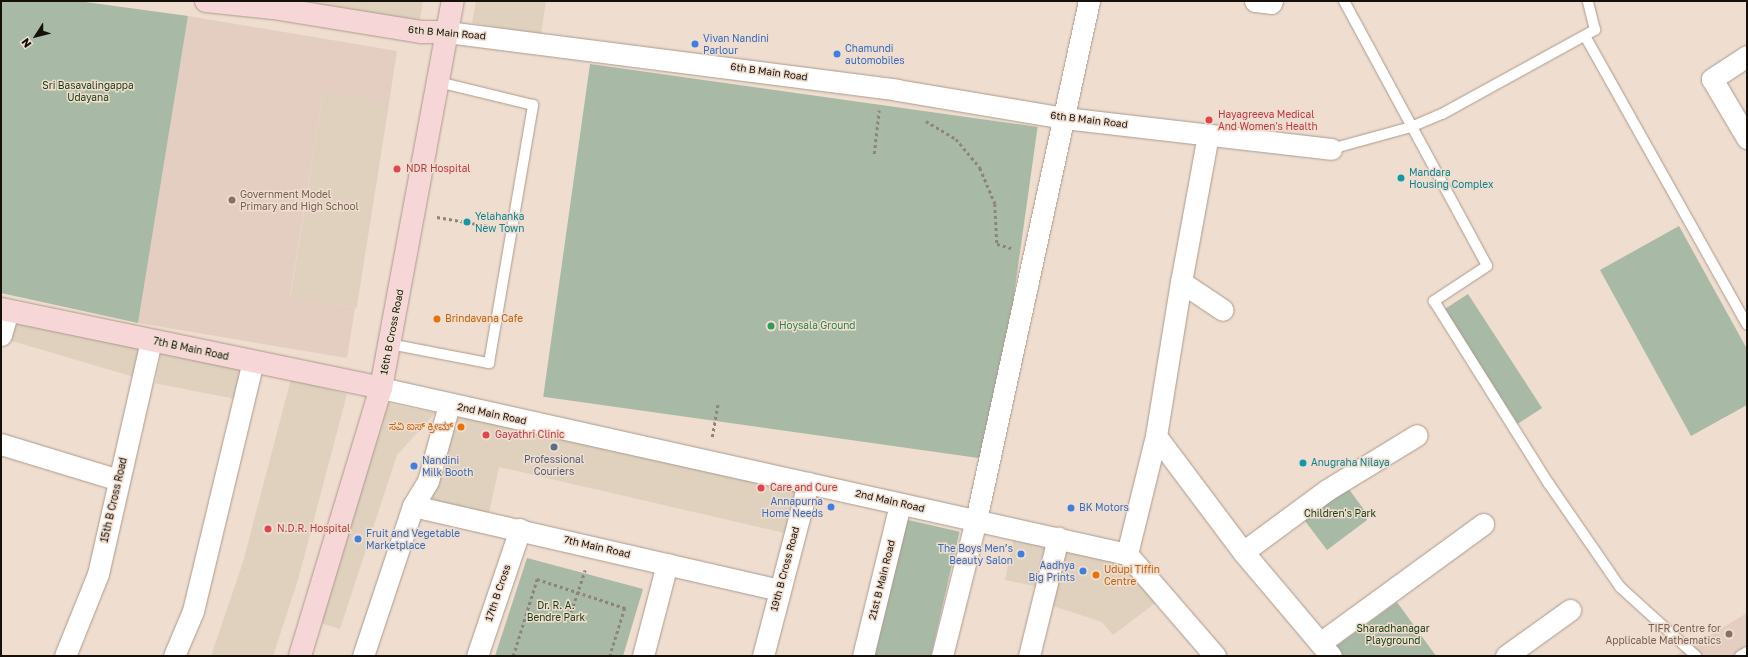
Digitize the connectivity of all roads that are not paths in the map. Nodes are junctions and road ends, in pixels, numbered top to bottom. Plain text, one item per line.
1 (206, 1) edge
2 (454, 1) edge
3 (1089, 1) edge
4 (1255, 1) edge
5 (1272, 1) edge
6 (1344, 1) edge
7 (1588, 1) edge
8 (274, 5) edge
9 (447, 32) junction
10 (1585, 36) junction
11 (1747, 56) edge
12 (439, 82) junction
13 (1064, 118) junction
14 (1412, 127) junction
15 (1208, 135) junction
16 (1747, 138) edge
17 (1332, 149) joint
18 (1181, 282) junction
19 (4, 309) edge
20 (1223, 310) dead end
21 (1747, 325) edge
22 (1, 335) edge
23 (151, 341) junction
24 (390, 344) junction
25 (253, 362) junction
26 (381, 388) junction
27 (449, 405) junction
28 (1417, 435) dead end
29 (1156, 436) junction
30 (1, 444) edge
31 (119, 480) junction
32 (808, 483) junction
33 (900, 504) junction
34 (413, 506) junction
35 (976, 520) junction
36 (1483, 524) dead end
37 (520, 529) junction
38 (1058, 538) junction
39 (1242, 552) junction
40 (1127, 554) junction
41 (667, 564) junction
42 (780, 590) junction
43 (1570, 610) dead end
44 (1325, 649) edge
45 (1747, 652) edge
46 (65, 656) edge
47 (174, 656) edge
48 (300, 656) edge
49 (363, 656) edge
50 (476, 656) edge
51 (643, 656) edge
52 (763, 656) edge
53 (863, 656) edge
54 (942, 656) edge
55 (1029, 656) edge
56 (1215, 656) edge
57 (1506, 656) edge
58 (1696, 656) edge
59 (1740, 656) edge

1 - 8 main road, 6th B Main Road
2 - 9 main road, 16th B Cross Road
3 - 13 street
4 - 5 street
6 - 14 lane
7 - 10 lane
8 - 9 main road, 6th B Main Road
9 - 12 main road, 16th B Cross Road
9 - 13 street, 6th B Main Road
10 - 14 lane
10 - 21 lane
11 - 16 street
12 - 24 main road, 16th B Cross Road
12 - 24 lane
13 - 15 street, 6th B Main Road
13 - 35 street
14 - 17 lane
14 - 58 lane
15 - 17 street, 6th B Main Road
15 - 18 street
18 - 20 street
18 - 29 street
19 - 22 street
19 - 23 main road, 7th B Main Road
23 - 25 main road, 7th B Main Road
23 - 31 street, 15th B Cross Road
24 - 26 main road, 16th B Cross Road
25 - 26 main road, 7th B Main Road
25 - 47 street
26 - 27 street, 2nd Main Road
26 - 48 main road, 16th B Cross Road
27 - 32 street, 2nd Main Road
27 - 34 street
28 - 39 street
29 - 39 street
29 - 40 street
30 - 31 street
31 - 46 street, 15th B Cross Road
32 - 33 street, 2nd Main Road
32 - 42 street, 19th B Cross Road
33 - 35 street, 2nd Main Road
33 - 53 street, 21st B Main Road
34 - 37 street, 7th Main Road
34 - 49 street
35 - 38 street, 2nd Main Road
35 - 54 street
36 - 44 street
37 - 41 street, 7th Main Road
37 - 50 street, 17th B Cross
38 - 40 street, 2nd Main Road
38 - 55 street
39 - 44 street
40 - 56 street
41 - 42 street, 7th Main Road
41 - 51 street
42 - 52 street, 19th B Cross Road
43 - 57 street
45 - 59 lane

